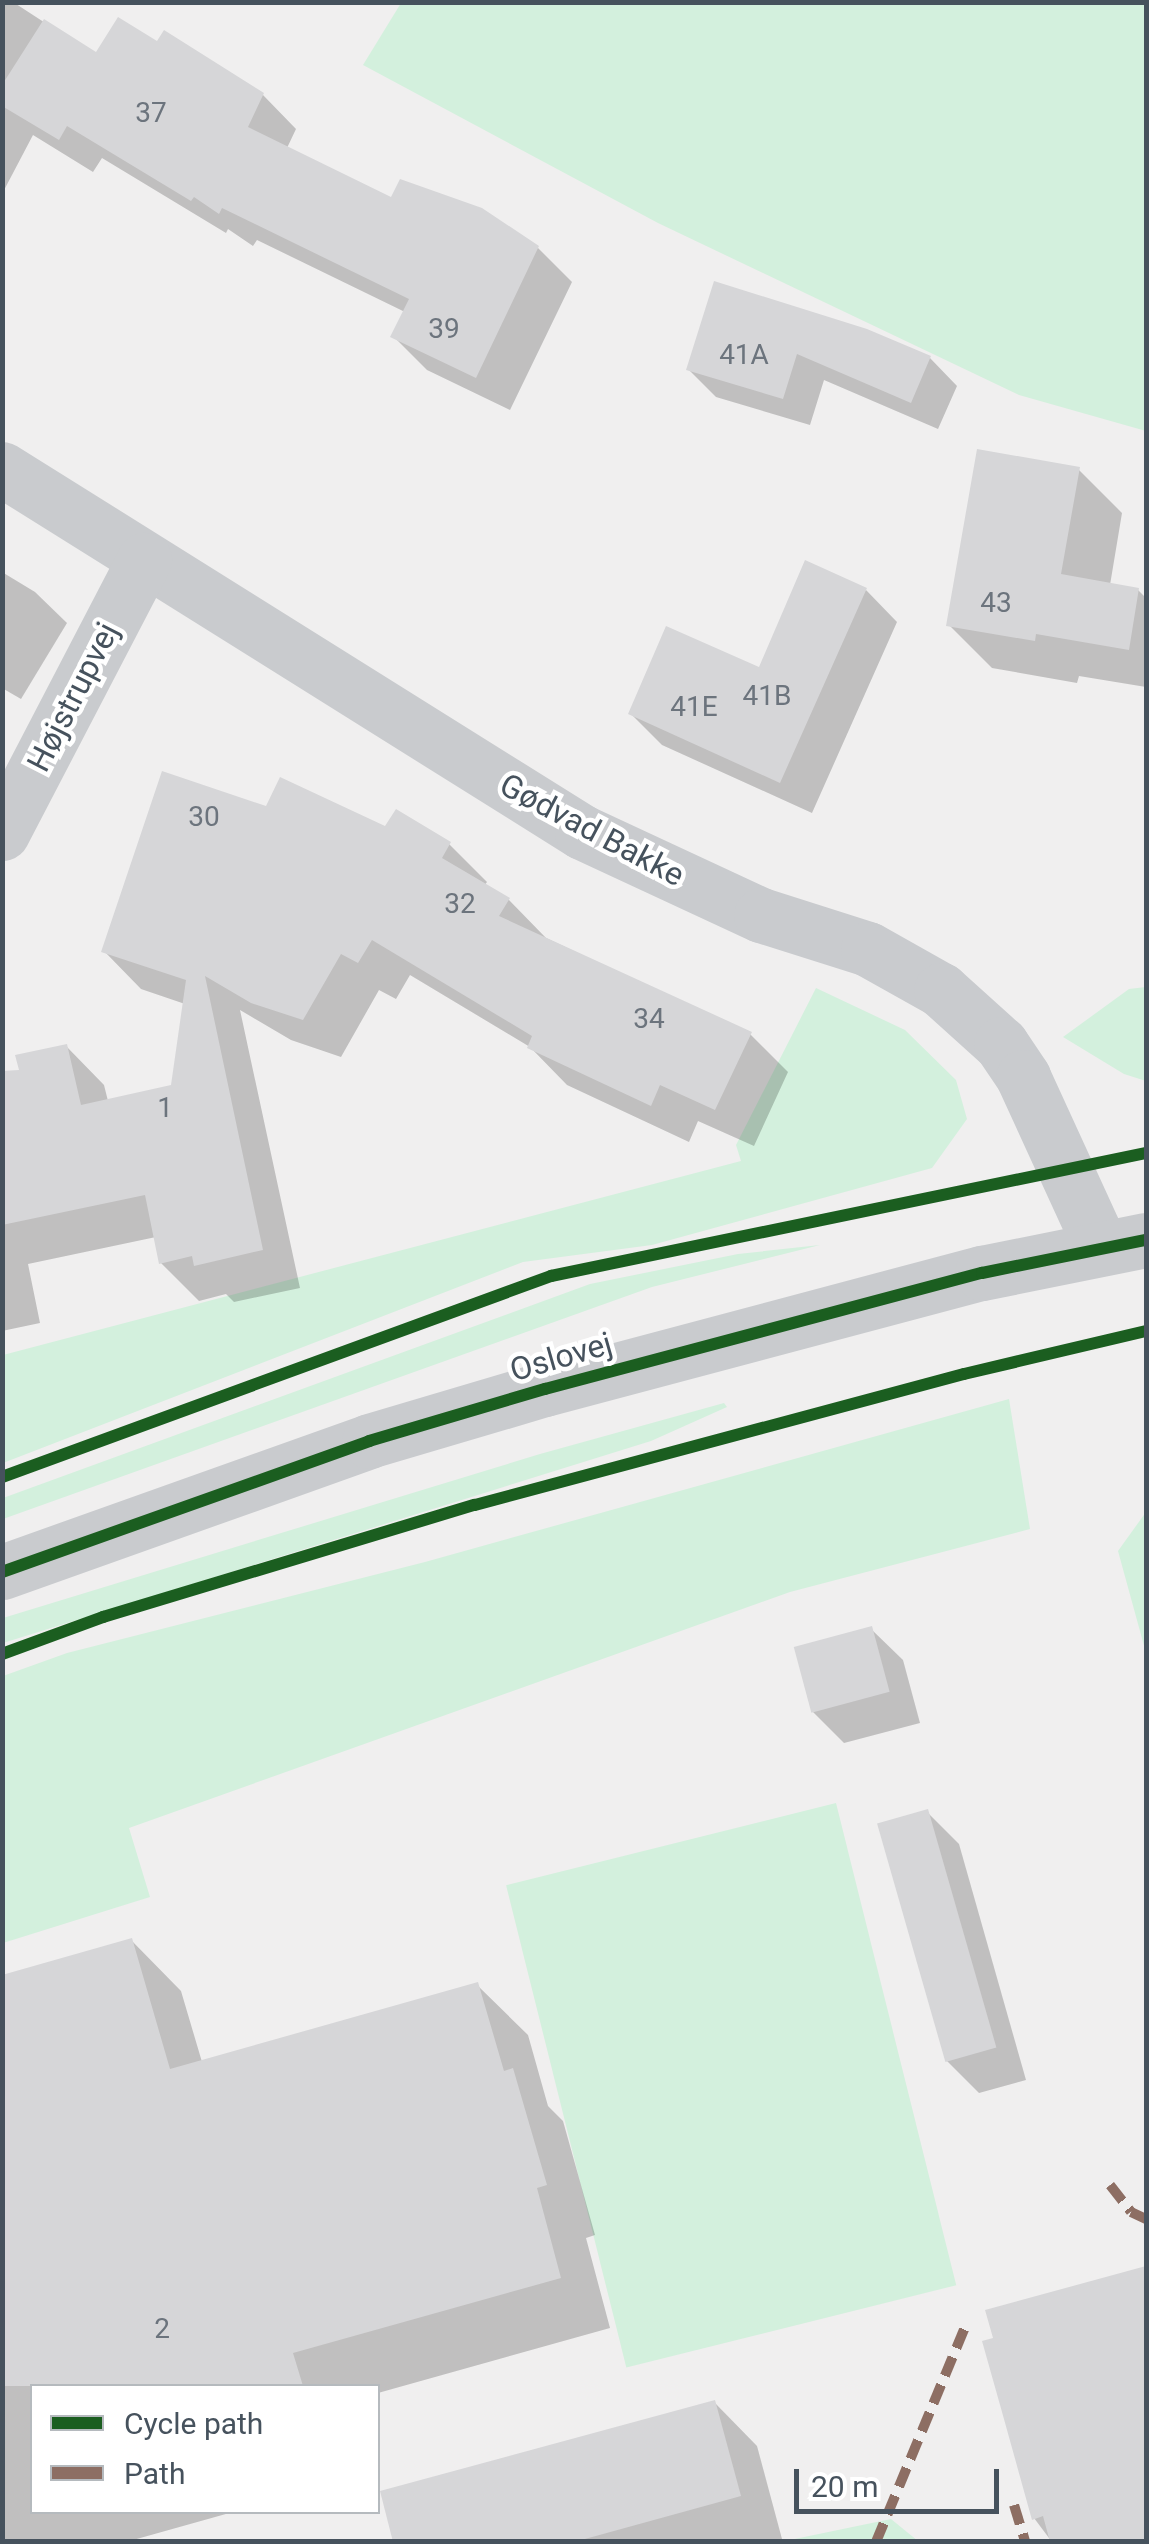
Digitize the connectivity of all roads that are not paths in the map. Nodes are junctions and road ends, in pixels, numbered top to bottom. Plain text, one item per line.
1 (2, 469) edge
2 (144, 560) junction
3 (2, 833) edge
4 (1124, 1243) edge
5 (2, 1572) edge

1 - 2 street, Gødvad Bakke
2 - 3 street, Højstrupvej
2 - 4 street, Gødvad Bakke
4 - 5 street, Oslovej

